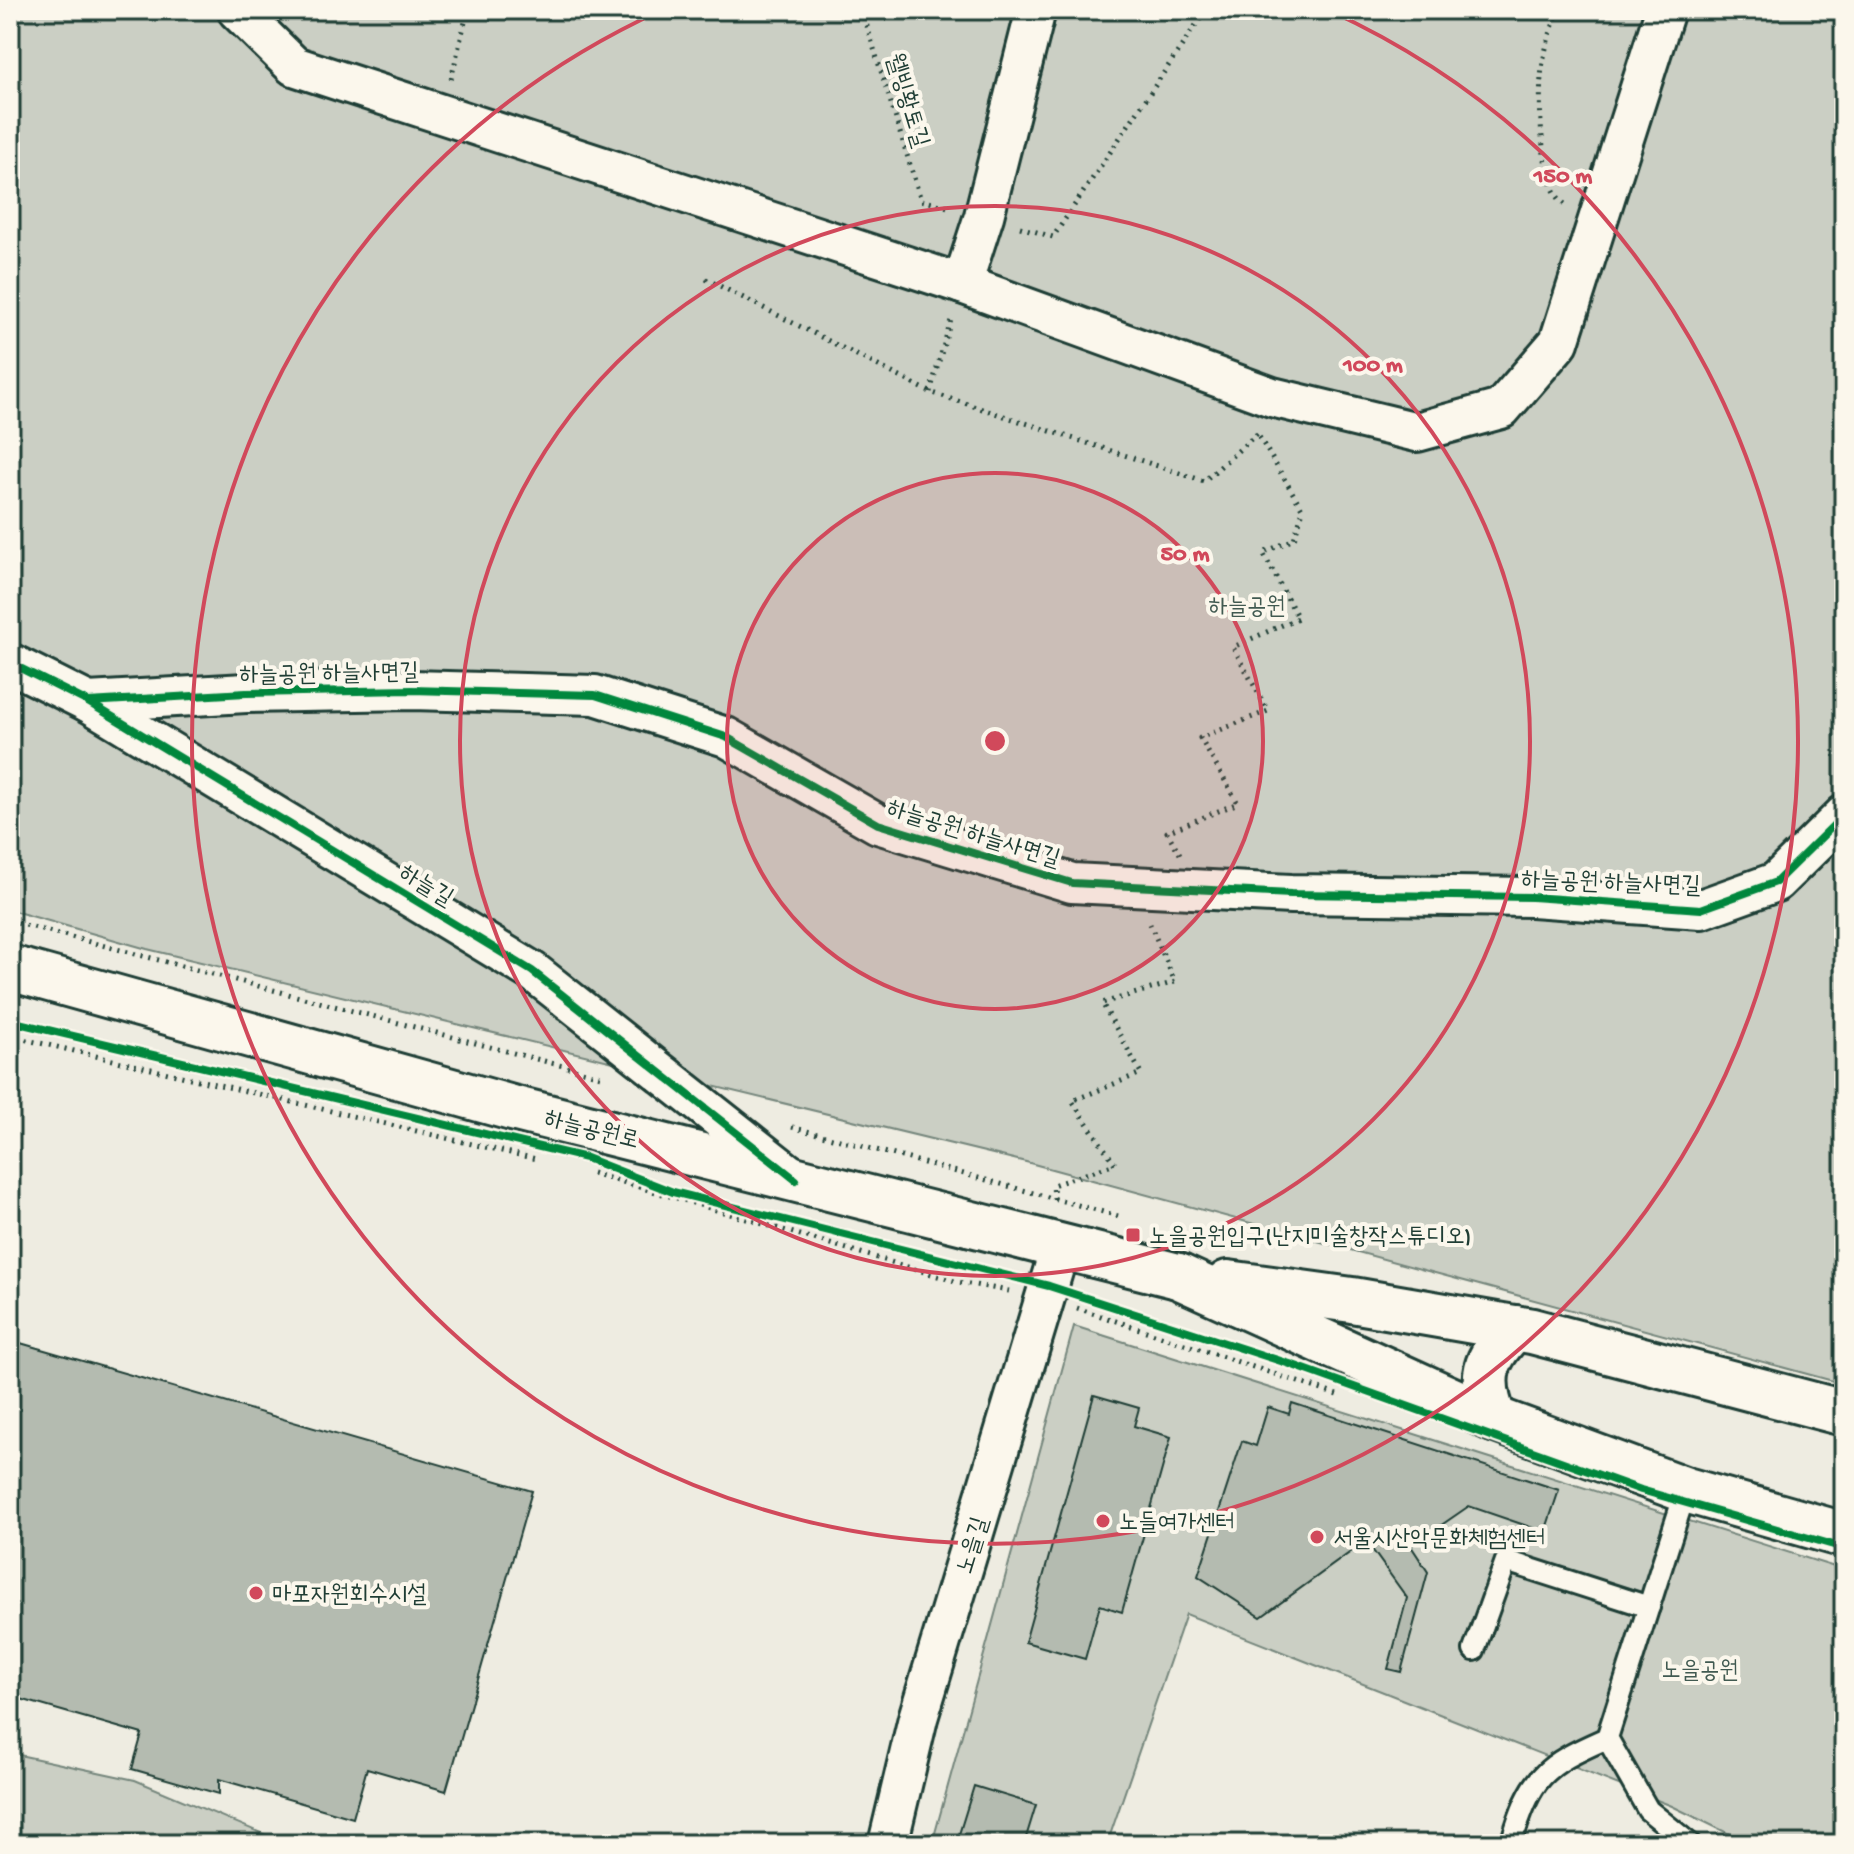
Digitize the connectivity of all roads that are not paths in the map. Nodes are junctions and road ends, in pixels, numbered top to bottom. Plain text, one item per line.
1 (237, 10) edge
2 (1036, 10) edge
3 (1665, 10) edge
4 (962, 284) junction
5 (10, 663) edge
6 (88, 702) junction
7 (1844, 815) edge
8 (11, 971) edge
9 (796, 1180) junction
10 (1060, 1248) junction
11 (1178, 1276) junction
12 (1515, 1328) junction
13 (1844, 1413) edge
14 (1494, 1419) junction
15 (1686, 1490) junction
16 (1844, 1535) edge
17 (1649, 1607) junction
18 (1474, 1650) dead end
19 (1607, 1738) junction
20 (888, 1844) edge
21 (1511, 1844) edge
22 (1690, 1844) edge

1 - 4 street
2 - 4 street
3 - 4 street
5 - 6 street, 하늘길
6 - 7 street, 하늘공원 하늘사면길
6 - 9 street, 하늘길
8 - 9 main road, 하늘공원로
9 - 10 main road, 하늘공원로
10 - 11 main road, 하늘공원로
10 - 20 street, 노을길
11 - 12 main road
11 - 14 main road
12 - 13 main road
12 - 14 main road
14 - 15 main road
15 - 16 main road
15 - 17 lane
17 - 18 lane
17 - 19 lane
19 - 21 lane
19 - 22 lane

